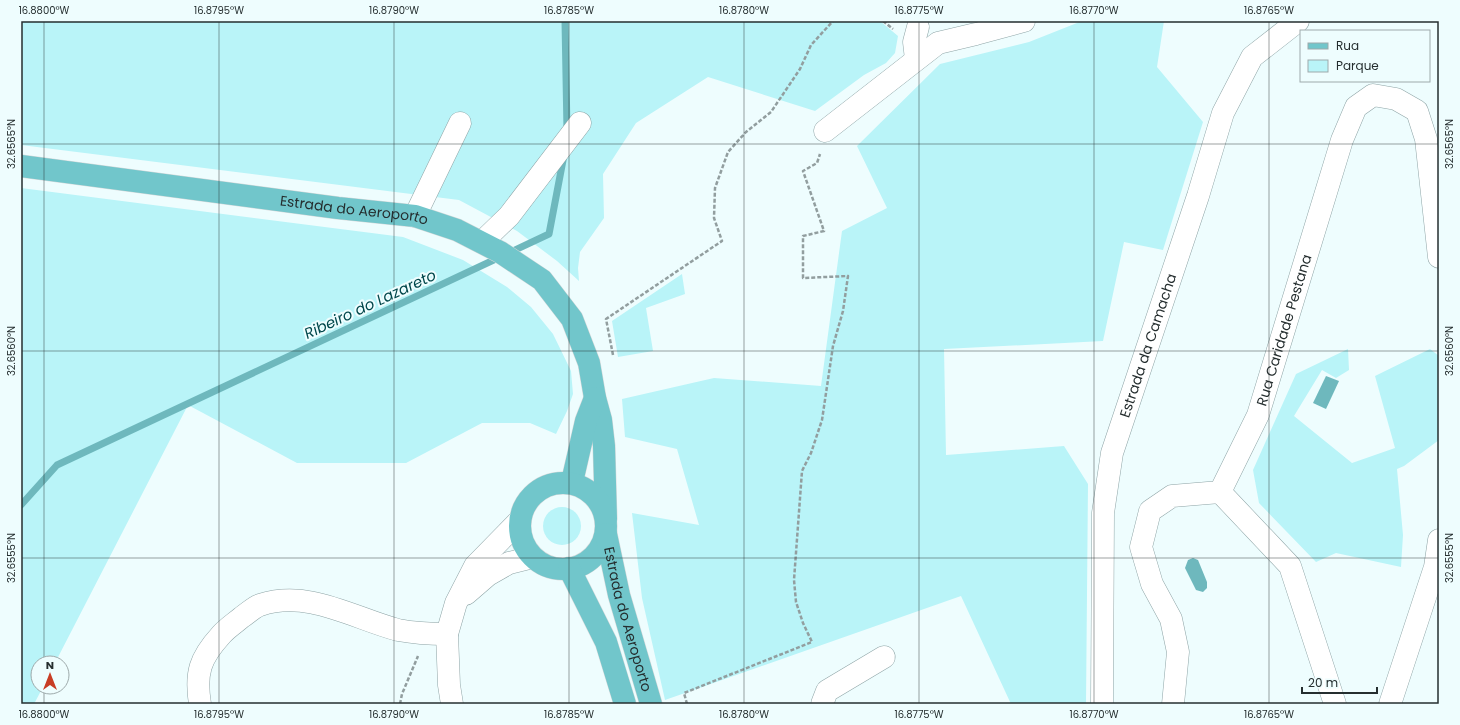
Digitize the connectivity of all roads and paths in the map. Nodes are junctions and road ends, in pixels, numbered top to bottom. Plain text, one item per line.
1 (833, 21) edge
2 (1024, 21) edge
3 (1298, 21) edge
4 (918, 27) dead end
5 (916, 59) junction
6 (460, 122) dead end
7 (580, 122) dead end
8 (825, 131) dead end
9 (21, 166) edge
10 (415, 216) junction
11 (824, 231) dead end
12 (491, 247) junction
13 (1439, 257) edge
14 (606, 319) dead end
15 (595, 398) junction
16 (572, 482) junction
17 (1220, 492) junction
18 (520, 520) junction
19 (606, 526) junction
20 (1439, 540) edge
21 (533, 557) junction
22 (570, 568) junction
23 (456, 603) junction
24 (447, 634) junction
25 (884, 657) dead end
26 (416, 659) dead end
27 (200, 704) edge
28 (400, 704) edge
29 (452, 704) edge
30 (625, 704) edge
31 (650, 704) edge
32 (687, 704) edge
33 (822, 704) edge
34 (1102, 704) edge
35 (1173, 704) edge
36 (1335, 704) edge
37 (1390, 704) edge

1 - 14 path
2 - 5 street
3 - 34 street, Estrada da Camacha
4 - 5 street
5 - 8 street
6 - 10 street
7 - 12 street
9 - 10 main road, Estrada do Aeroporto
10 - 12 main road, Estrada do Aeroporto
11 - 32 path
12 - 15 main road, Estrada do Aeroporto
13 - 17 street, Rua Caridade Pestana
15 - 16 main road
15 - 19 main road, Estrada do Aeroporto
16 - 18 main road
16 - 19 main road
17 - 35 street
17 - 36 street
18 - 21 main road
18 - 23 street
19 - 22 main road
19 - 31 main road, Estrada do Aeroporto
20 - 37 street
21 - 22 main road
21 - 23 street
22 - 30 main road, Estrada do Aeroporto
23 - 24 street
24 - 27 street
24 - 29 street
25 - 33 street
26 - 28 path

